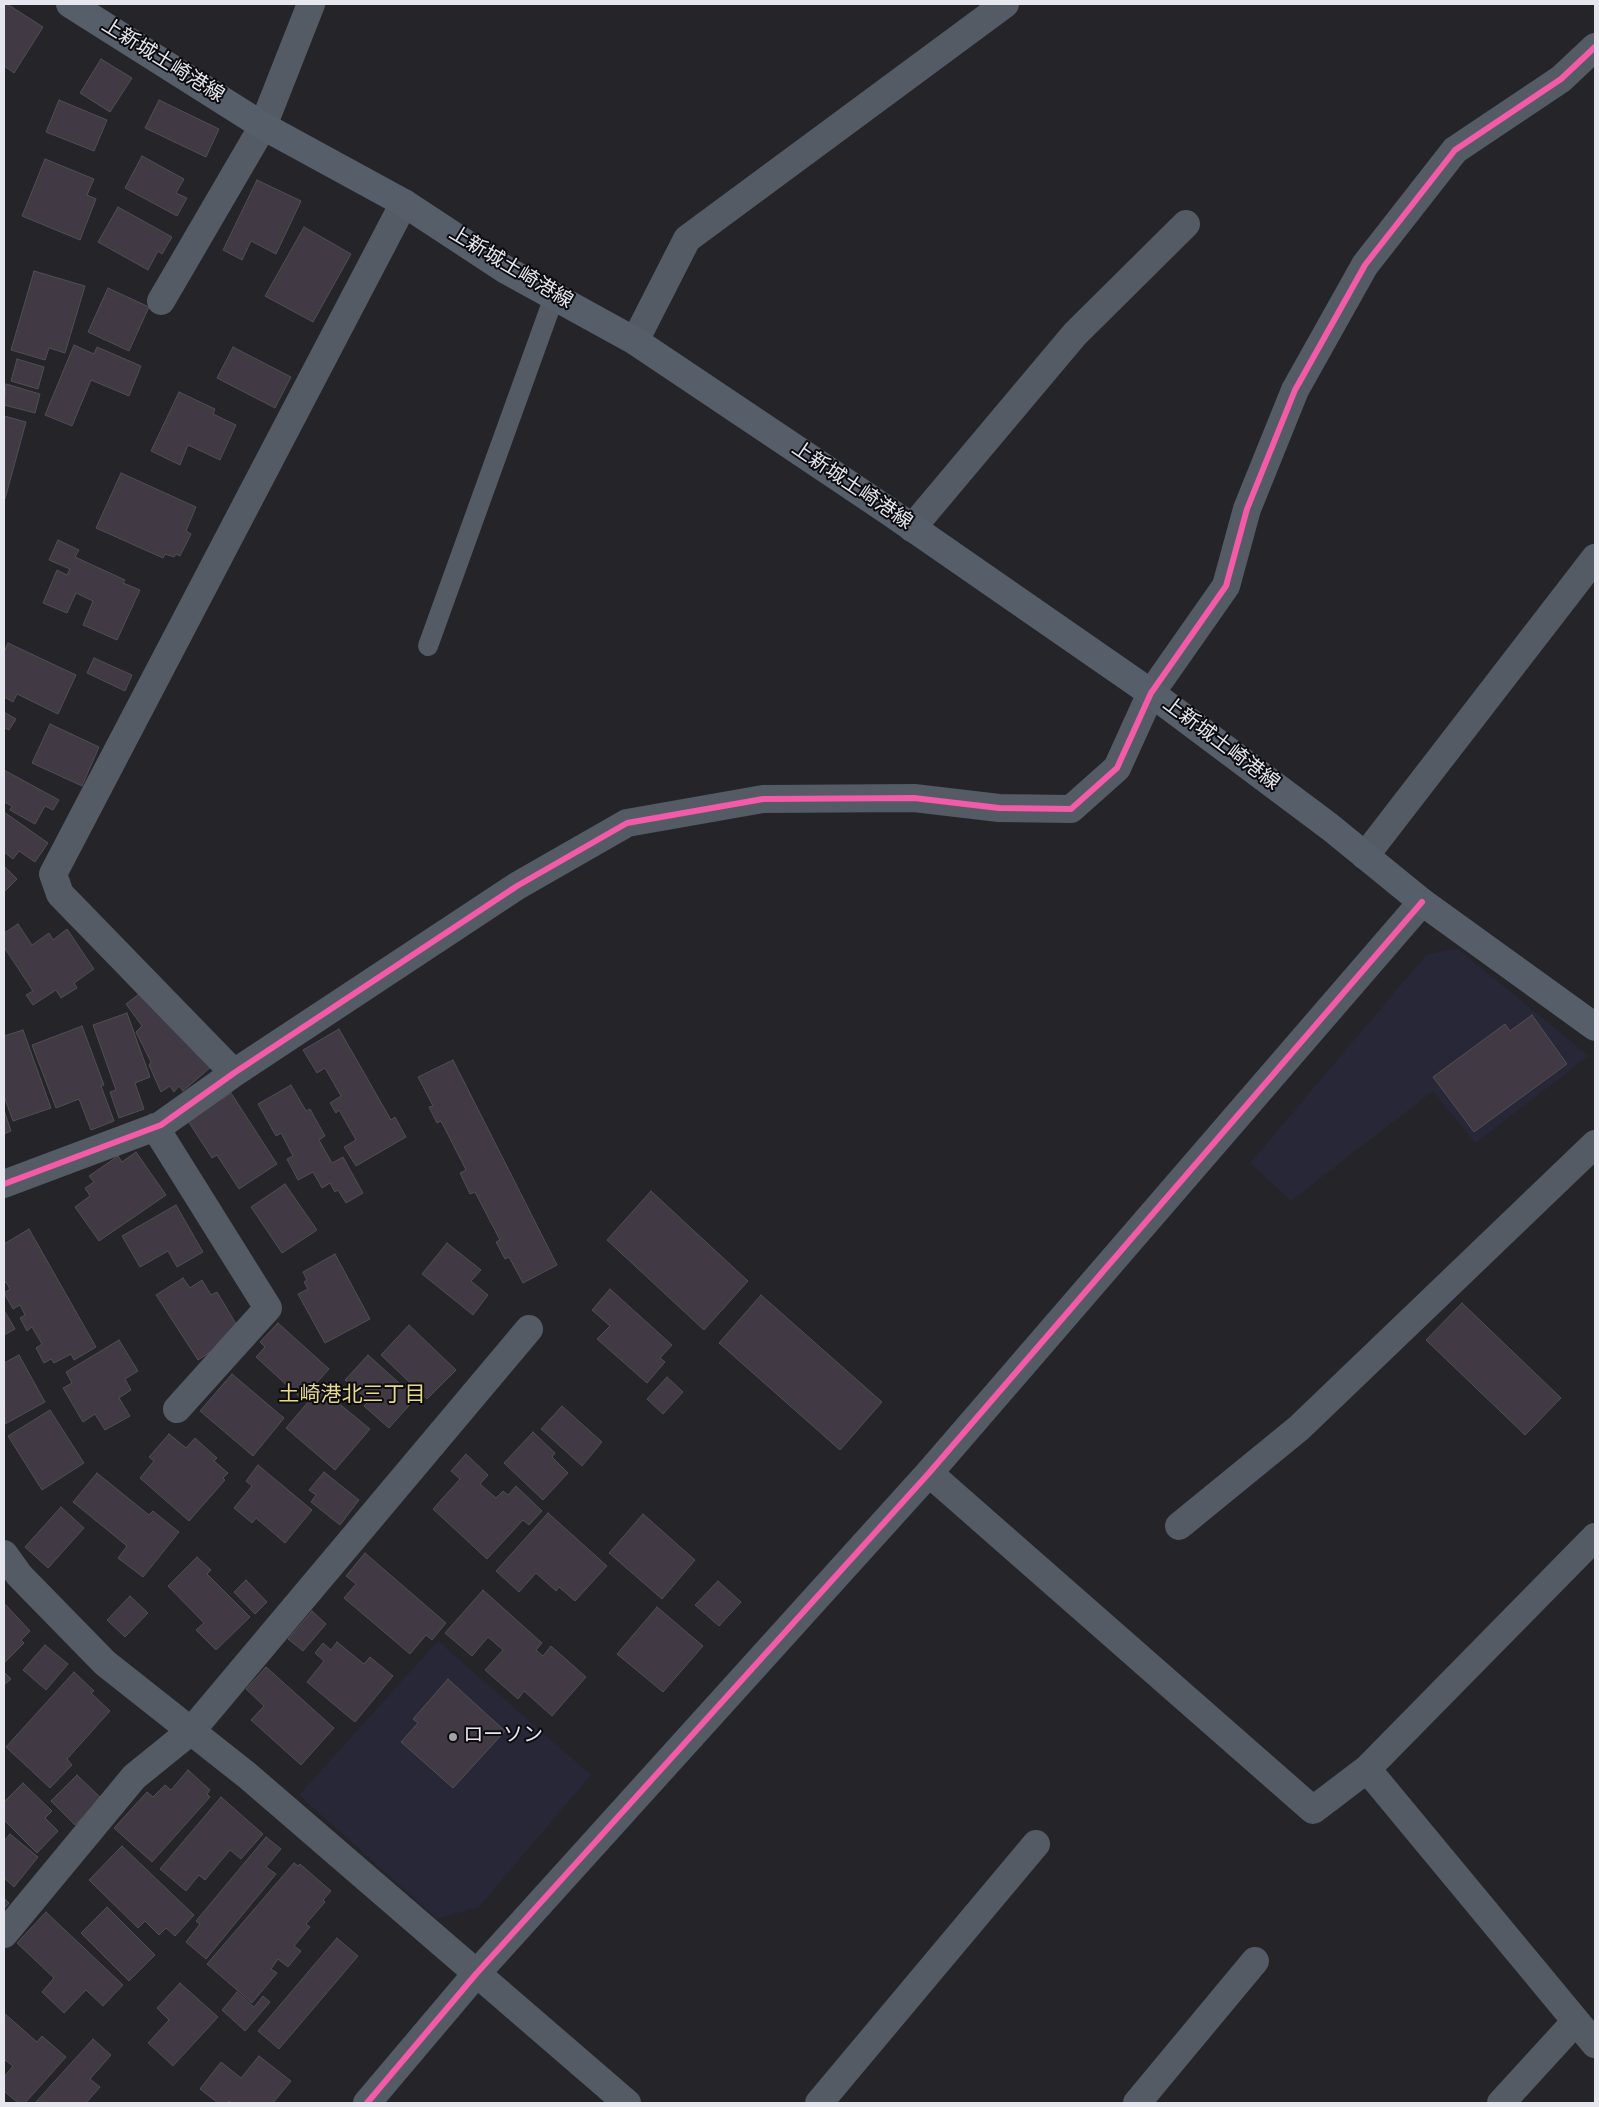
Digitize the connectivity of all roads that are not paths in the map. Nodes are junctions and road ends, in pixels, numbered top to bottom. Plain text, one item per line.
1 (70, 4) edge
2 (311, 4) edge
3 (1005, 4) edge
4 (1595, 47) edge
5 (263, 126) junction
6 (404, 203) junction
7 (1186, 224) dead end
8 (554, 297) junction
9 (161, 300) dead end
10 (635, 341) junction
11 (912, 528) junction
12 (1595, 558) edge
13 (428, 646) dead end
14 (1150, 693) junction
15 (1365, 856) junction
16 (1422, 902) junction
17 (1595, 1027) edge
18 (234, 1072) junction
19 (155, 1127) junction
20 (1595, 1144) edge
21 (4, 1184) edge
22 (529, 1329) dead end
23 (177, 1409) dead end
24 (928, 1473) junction
25 (1179, 1526) dead end
26 (1595, 1537) edge
27 (4, 1554) edge
28 (192, 1730) junction
29 (1367, 1769) junction
30 (1036, 1844) dead end
31 (4, 1934) edge
32 (1255, 1960) dead end
33 (476, 1974) junction
34 (1576, 2021) junction
35 (1595, 2044) edge
36 (367, 2103) edge
37 (627, 2103) edge
38 (818, 2103) edge
39 (1137, 2103) edge
40 (1501, 2103) edge

1 - 5 main road, 上新城土崎港線
2 - 5 street
3 - 10 street
4 - 14 street
5 - 6 main road, 上新城土崎港線
5 - 9 street
6 - 8 main road, 上新城土崎港線
6 - 18 street
7 - 11 street
8 - 10 main road, 上新城土崎港線
8 - 13 lane
10 - 11 main road, 上新城土崎港線
11 - 14 main road, 上新城土崎港線
12 - 15 street
14 - 15 main road, 上新城土崎港線
14 - 18 street
15 - 16 main road, 上新城土崎港線
16 - 17 main road, 上新城土崎港線
16 - 24 street
18 - 19 street
19 - 21 street
19 - 23 street
20 - 25 street
22 - 28 street
24 - 29 street
24 - 33 street
26 - 29 street
27 - 28 street
28 - 31 street
28 - 33 street
29 - 34 street
30 - 38 street
32 - 39 street
33 - 36 street
33 - 37 street
34 - 35 street
34 - 40 street

